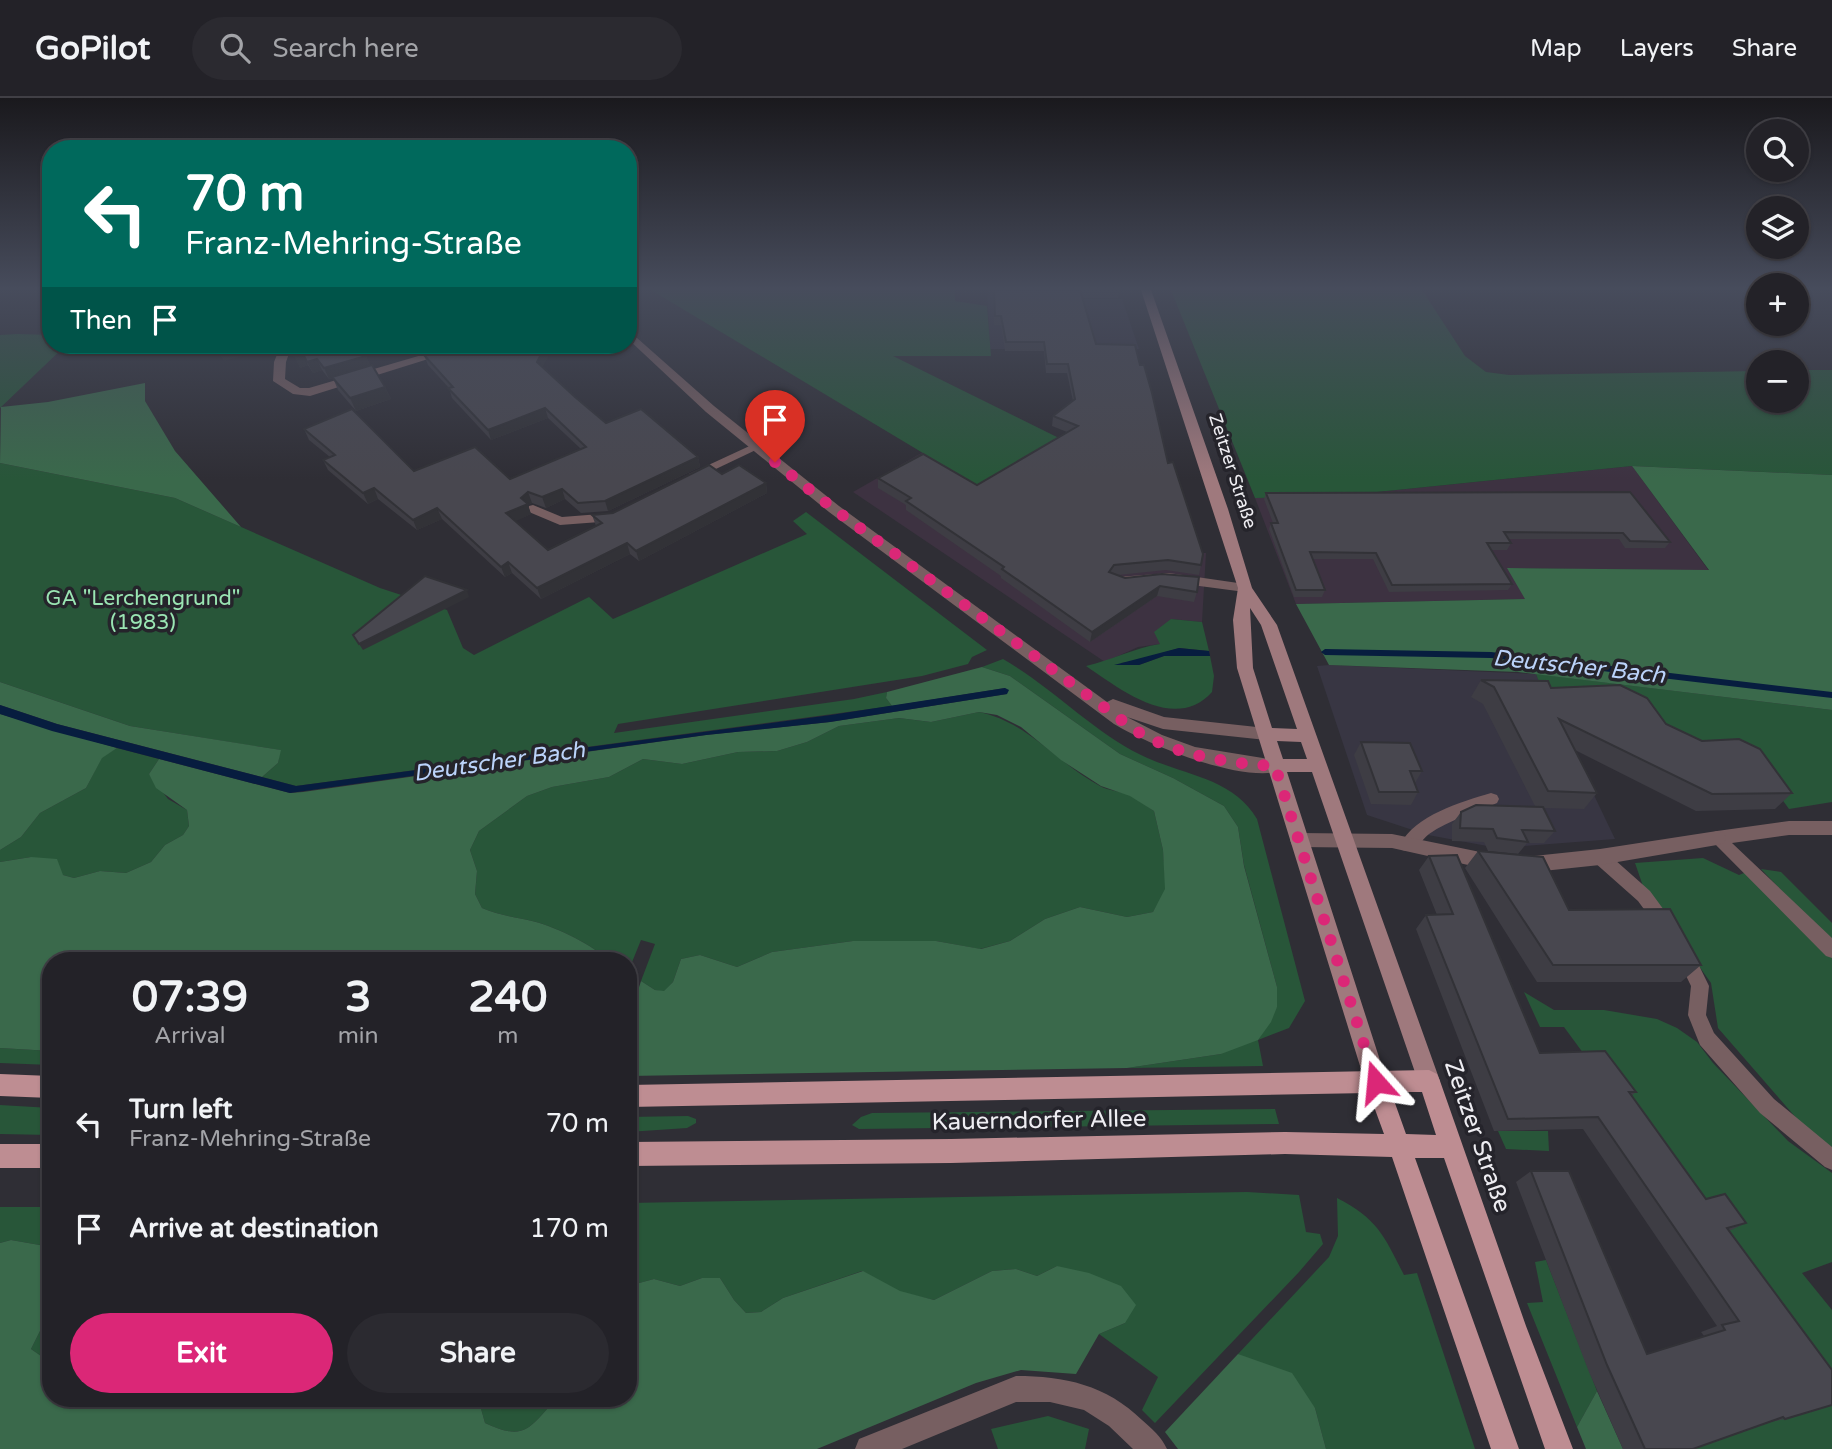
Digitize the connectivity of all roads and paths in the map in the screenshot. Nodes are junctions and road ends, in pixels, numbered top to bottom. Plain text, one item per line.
1 (649, 353) edge
2 (1168, 353) edge
3 (284, 354) edge
4 (437, 354) edge
5 (756, 446) junction
6 (682, 481) edge
7 (534, 509) edge
8 (622, 512) edge
9 (1117, 581) edge
10 (1245, 588) junction
11 (1086, 695) junction
12 (1266, 734) junction
13 (1310, 736) junction
14 (1320, 765) junction
15 (1275, 766) junction
16 (1491, 800) dead end
17 (1832, 828) edge
18 (1717, 838) junction
19 (1299, 840) junction
20 (1346, 841) junction
21 (1408, 845) junction
22 (1600, 857) junction
23 (1832, 950) edge
24 (1429, 1081) junction
25 (1376, 1082) junction
26 (0, 1085) edge
27 (42, 1087) edge
28 (637, 1096) edge
29 (1399, 1146) junction
30 (1451, 1147) junction
31 (637, 1154) edge
32 (0, 1156) edge
33 (42, 1156) edge
34 (1832, 1160) edge
35 (869, 1449) edge
36 (1153, 1449) edge
37 (1505, 1449) edge
38 (1559, 1449) edge

1 - 5 street
2 - 10 main road, Zeitzer Straße
3 - 4 street
5 - 6 lane
5 - 11 street
7 - 8 lane
9 - 10 lane
10 - 12 main road, Zeitzer Straße
10 - 13 main road, Zeitzer Straße
11 - 12 street
11 - 15 street
12 - 13 main road
12 - 15 main road, Zeitzer Straße
13 - 14 main road, Zeitzer Straße
14 - 15 main road
14 - 20 main road, Zeitzer Straße
15 - 19 main road, Zeitzer Straße
16 - 21 lane
17 - 18 lane
18 - 22 street
18 - 23 lane
19 - 20 street
19 - 25 main road, Zeitzer Straße
20 - 21 street
20 - 24 main road, Zeitzer Straße
21 - 22 street
22 - 34 lane
24 - 25 main road, Kauerndorfer Allee
24 - 30 main road, Zeitzer Straße
25 - 28 main road, Kauerndorfer Allee
25 - 29 main road, Zeitzer Straße
26 - 27 main road
29 - 30 main road, Kauerndorfer Allee
29 - 31 main road, Kauerndorfer Allee
29 - 37 main road, Zeitzer Straße
30 - 38 main road, Zeitzer Straße
32 - 33 main road
35 - 36 street

